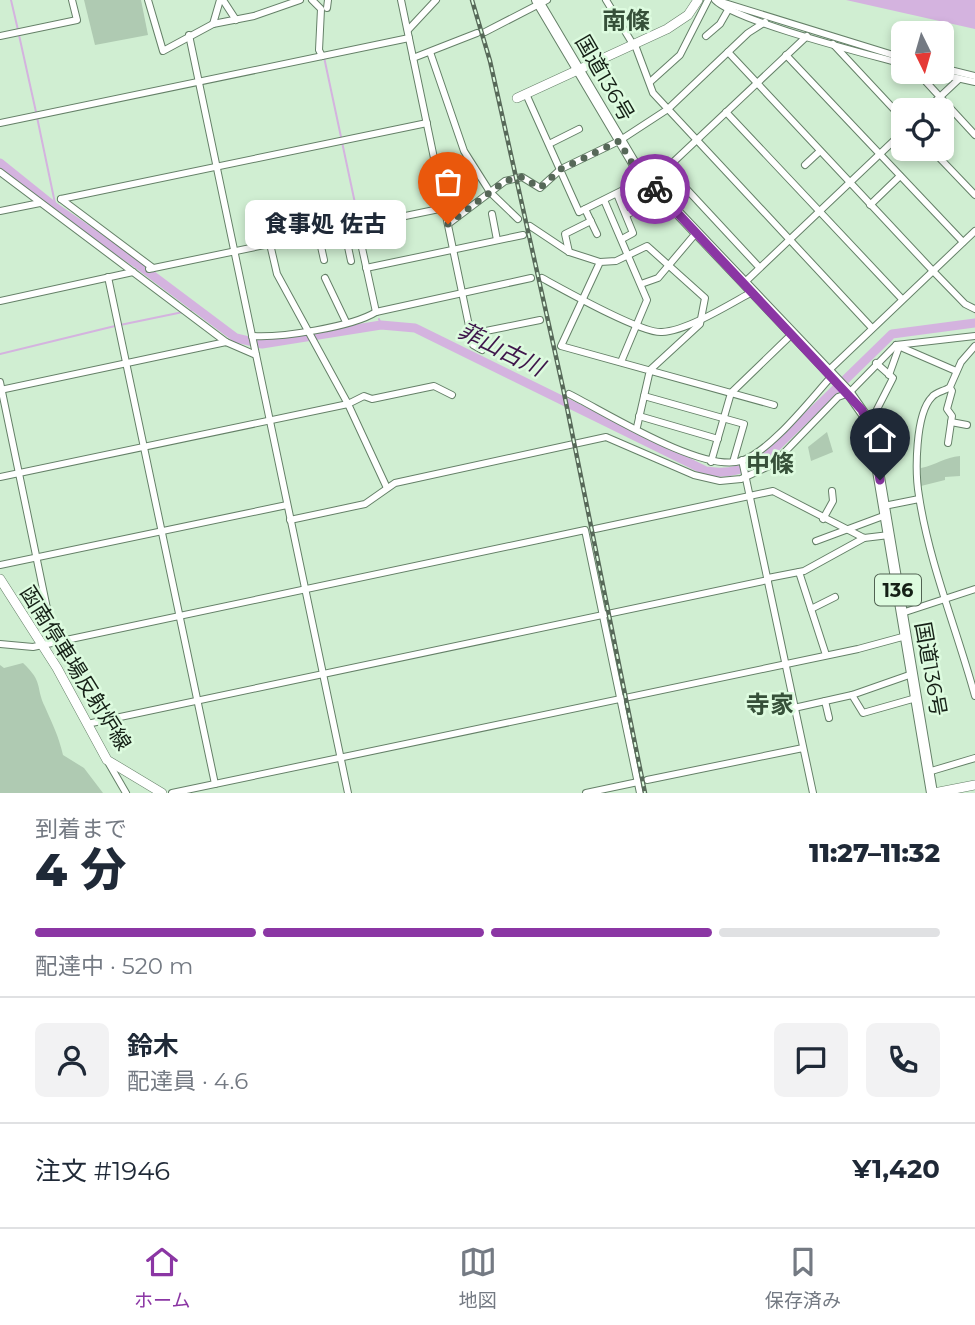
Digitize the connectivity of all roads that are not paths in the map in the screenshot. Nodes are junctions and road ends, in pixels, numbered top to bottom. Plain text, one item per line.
1 (72, 0) edge
2 (148, 0) edge
3 (221, 0) edge
4 (300, 0) edge
5 (312, 0) edge
6 (401, 0) edge
7 (436, 0) edge
8 (606, 0) edge
9 (698, 0) edge
10 (712, 0) edge
11 (541, 2) edge
12 (728, 10) junction
13 (236, 20) junction
14 (765, 22) junction
15 (213, 24) junction
16 (409, 34) junction
17 (189, 35) junction
18 (0, 36) edge
19 (706, 36) dead end
20 (807, 36) junction
21 (832, 43) junction
22 (634, 45) junction
23 (430, 52) junction
24 (728, 52) junction
25 (891, 54) edge
26 (786, 55) junction
27 (323, 56) junction
28 (413, 58) junction
29 (891, 61) edge
30 (578, 70) junction
31 (954, 71) edge
32 (975, 76) edge
33 (954, 78) edge
34 (960, 79) junction
35 (198, 82) junction
36 (650, 82) junction
37 (975, 82) edge
38 (757, 83) junction
39 (928, 84) edge
40 (522, 96) joint
41 (940, 97) junction
42 (891, 106) edge
43 (668, 109) junction
44 (726, 112) junction
45 (427, 123) junction
46 (0, 124) edge
47 (579, 129) dead end
48 (975, 135) edge
49 (696, 140) junction
50 (619, 141) junction
51 (891, 143) edge
52 (549, 144) junction
53 (820, 151) junction
54 (879, 154) junction
55 (942, 161) edge
56 (805, 165) dead end
57 (216, 167) junction
58 (667, 168) junction
59 (561, 169) junction
60 (0, 172) edge
61 (900, 176) junction
62 (646, 179) junction
63 (849, 182) junction
64 (490, 192) junction
65 (617, 194) junction
66 (975, 195) edge
67 (662, 197) junction
68 (604, 200) junction
69 (40, 202) junction
70 (870, 205) junction
71 (444, 208) junction
72 (585, 209) junction
73 (0, 211) edge
74 (819, 211) junction
75 (492, 215) dead end
76 (626, 215) junction
77 (518, 219) dead end
78 (591, 222) junction
79 (448, 224) junction
80 (357, 225) junction
81 (530, 226) dead end
82 (344, 228) junction
83 (975, 231) edge
84 (318, 233) junction
85 (696, 233) junction
86 (597, 234) dead end
87 (523, 235) dead end
88 (622, 239) junction
89 (789, 239) junction
90 (496, 240) junction
91 (963, 242) junction
92 (270, 244) junction
93 (453, 249) junction
94 (234, 251) junction
95 (569, 252) junction
96 (629, 255) junction
97 (324, 260) dead end
98 (351, 261) dead end
99 (600, 262) junction
100 (668, 267) junction
101 (759, 267) junction
102 (366, 268) junction
103 (933, 271) junction
104 (133, 272) junction
105 (108, 278) junction
106 (325, 278) dead end
107 (531, 278) dead end
108 (542, 278) dead end
109 (744, 283) junction
110 (641, 284) junction
111 (462, 292) junction
112 (752, 292) junction
113 (583, 299) junction
114 (902, 299) junction
115 (0, 301) edge
116 (975, 309) edge
117 (376, 312) junction
118 (701, 319) junction
119 (540, 320) dead end
120 (346, 322) junction
121 (637, 324) junction
122 (872, 328) junction
123 (309, 331) junction
124 (471, 334) junction
125 (792, 334) junction
126 (975, 336) edge
127 (252, 337) junction
128 (956, 338) junction
129 (226, 342) junction
130 (975, 345) edge
131 (898, 346) junction
132 (482, 350) dead end
133 (255, 353) junction
134 (621, 362) junction
135 (126, 363) junction
136 (876, 363) junction
137 (650, 370) junction
138 (956, 371) junction
139 (889, 375) junction
140 (831, 376) junction
141 (0, 387) edge
142 (950, 388) junction
143 (846, 391) junction
144 (731, 393) junction
145 (569, 394) dead end
146 (452, 395) dead end
147 (645, 396) junction
148 (348, 404) junction
149 (774, 405) dead end
150 (639, 416) junction
151 (724, 418) junction
152 (269, 421) junction
153 (951, 422) junction
154 (870, 424) junction
155 (967, 425) dead end
156 (637, 427) junction
157 (718, 439) junction
158 (948, 443) dead end
159 (144, 447) junction
160 (742, 461) junction
161 (711, 462) junction
162 (733, 462) junction
163 (20, 472) junction
164 (0, 477) edge
165 (746, 477) junction
166 (387, 488) junction
167 (832, 491) dead end
168 (750, 496) junction
169 (919, 499) junction
170 (287, 505) junction
171 (885, 510) junction
172 (822, 519) junction
173 (290, 520) junction
174 (846, 528) junction
175 (594, 529) dead end
176 (162, 531) junction
177 (889, 535) junction
178 (864, 538) junction
179 (816, 541) dead end
180 (37, 558) junction
181 (0, 565) edge
182 (799, 572) junction
183 (0, 579) edge
184 (768, 579) junction
185 (304, 588) junction
186 (975, 589) edge
187 (835, 597) dead end
188 (947, 600) junction
189 (811, 609) junction
190 (902, 613) junction
191 (603, 614) junction
192 (179, 615) junction
193 (905, 636) junction
194 (54, 642) junction
195 (0, 644) edge
196 (44, 647) junction
197 (826, 655) junction
198 (786, 663) junction
199 (323, 673) junction
200 (912, 674) junction
201 (852, 695) junction
202 (975, 696) edge
203 (916, 698) junction
204 (621, 699) junction
205 (198, 700) junction
206 (825, 701) junction
207 (794, 708) junction
208 (829, 718) dead end
209 (86, 724) junction
210 (803, 748) junction
211 (340, 758) junction
212 (975, 758) edge
213 (107, 760) junction
214 (929, 772) junction
215 (647, 780) dead end
216 (638, 782) junction
217 (215, 784) junction
218 (975, 785) edge
219 (126, 793) edge
220 (162, 793) edge
221 (172, 793) edge
222 (348, 793) edge
223 (586, 793) edge
224 (640, 793) edge
225 (813, 793) edge
226 (933, 793) edge

1 - 18 street
2 - 17 street
3 - 13 street
3 - 15 street
4 - 13 street
5 - 27 street
6 - 16 street
7 - 16 street
8 - 22 street
9 - 22 main road
10 - 12 street
10 - 25 street
10 - 36 street
11 - 23 street
11 - 30 highway, 国道136号 / 136
12 - 14 street
12 - 19 street
13 - 15 street
14 - 20 street
14 - 24 street
15 - 17 street
16 - 27 street
16 - 28 street
17 - 35 street
20 - 21 street
20 - 26 street
21 - 29 street
21 - 42 street
22 - 30 main road
22 - 36 street
23 - 28 street
23 - 64 street
24 - 38 street
24 - 43 street
26 - 38 street
26 - 54 street
27 - 35 street
28 - 45 street
30 - 40 main road
30 - 50 highway, 国道136号 / 136
31 - 32 street
33 - 34 street
34 - 37 street
34 - 41 street
35 - 46 street
35 - 57 street
36 - 43 street
38 - 44 street
38 - 53 street
39 - 41 street
40 - 52 street
41 - 48 street
43 - 49 street
43 - 50 street
44 - 49 street
44 - 74 street
45 - 57 street
45 - 71 street
47 - 52 street
49 - 58 street
49 - 89 street
50 - 59 street
50 - 62 highway, 国道136号 / 136
51 - 54 street
52 - 59 street
53 - 56 street
53 - 63 street
54 - 61 street
54 - 63 street
55 - 66 street
57 - 94 street
57 - 94 street
58 - 62 street
58 - 101 street
59 - 64 street
59 - 72 street
60 - 69 street
61 - 70 street
61 - 91 street
62 - 65 street
62 - 67 highway, 国道136号 / 136
63 - 70 street
63 - 74 street
64 - 77 street
64 - 79 street
65 - 68 street
65 - 76 street
67 - 76 street
67 - 85 highway, 国道136号 / 136
68 - 72 street
68 - 88 street
69 - 73 street
69 - 104 street
70 - 103 street
71 - 79 street
71 - 80 street
72 - 78 street
74 - 89 street
74 - 114 street
75 - 90 street
76 - 88 street
78 - 86 street
78 - 95 street
79 - 93 street
80 - 82 street
80 - 102 street
81 - 95 street
82 - 84 street
82 - 98 street
83 - 91 street
84 - 92 street
84 - 97 street
85 - 100 street
85 - 109 highway, 国道136号 / 136
87 - 90 street
88 - 96 street
89 - 101 street
89 - 122 street
90 - 93 street
91 - 103 street
92 - 94 street
92 - 123 street
93 - 102 street
93 - 111 street
94 - 127 street
95 - 99 street
96 - 99 street
96 - 100 street
96 - 110 street
99 - 113 street
100 - 110 street
100 - 118 street
101 - 109 street
102 - 117 street
103 - 114 street
103 - 116 street
104 - 105 street
104 - 129 street
105 - 115 street
105 - 135 street
106 - 120 street
107 - 111 street
108 - 113 street
109 - 112 highway, 国道136号 / 136
110 - 121 street
111 - 117 street
111 - 124 street
112 - 118 street
112 - 125 highway, 国道136号 / 136
113 - 121 street
113 - 134 street
114 - 122 street
117 - 120 street
118 - 121 street
118 - 137 street
119 - 124 street
120 - 123 street
121 - 134 street
122 - 140 street
123 - 127 street
123 - 148 street
124 - 132 street
125 - 140 highway, 国道136号 / 136
125 - 144 street
126 - 128 street
127 - 133 street
128 - 130 street
128 - 131 street
129 - 133 street
129 - 135 street
130 - 138 street
131 - 136 street
131 - 138 street
131 - 139 street
133 - 152 street
134 - 137 street
135 - 141 street
135 - 159 street
136 - 139 street
136 - 143 street
137 - 144 street
137 - 147 street
138 - 142 street
139 - 154 street
140 - 143 highway, 国道136号 / 136
140 - 160 street
141 - 163 street
142 - 153 street
142 - 169 street
143 - 154 highway, 国道136号 / 136
143 - 165 street
144 - 149 street
144 - 151 street
145 - 156 street
146 - 148 street
147 - 150 street
147 - 151 street
148 - 152 street
148 - 166 street
150 - 156 street
150 - 157 street
151 - 157 street
151 - 162 street
152 - 159 street
152 - 170 street
153 - 155 street
153 - 158 street
154 - 171 highway, 国道136号 / 136
156 - 161 street
157 - 161 street
159 - 163 street
159 - 176 street
160 - 162 street
160 - 165 street
161 - 162 street
163 - 164 street
163 - 180 street
165 - 166 street
165 - 168 street
166 - 173 street
167 - 172 street
168 - 172 street
168 - 175 street
168 - 184 street
169 - 171 street
169 - 188 street
170 - 173 street
170 - 176 street
171 - 174 street
171 - 177 highway, 国道136号 / 136
172 - 174 street
173 - 185 street
174 - 178 street
174 - 179 street
176 - 180 street
176 - 192 street
177 - 178 street
177 - 190 highway, 国道136号 / 136
178 - 182 street
180 - 181 street
180 - 194 street
182 - 184 street
182 - 189 street
183 - 196 main road, 函南停車場反射炉線
184 - 191 street
184 - 198 street
185 - 191 street
185 - 192 street
185 - 199 street
186 - 188 street
187 - 189 street
188 - 190 street
188 - 202 street
189 - 197 street
190 - 193 highway, 国道136号 / 136
191 - 199 street
191 - 204 street
192 - 194 street
192 - 205 street
193 - 197 street
193 - 200 highway, 国道136号 / 136
194 - 196 street
195 - 196 street
196 - 209 main road, 函南停車場反射炉線
197 - 198 street
198 - 204 street
198 - 207 street
199 - 205 street
199 - 211 street
200 - 201 street
200 - 203 highway, 国道136号 / 136
201 - 203 street
201 - 206 street
203 - 214 highway, 国道136号 / 136
204 - 211 street
204 - 216 street
205 - 209 street
205 - 217 street
206 - 207 street
206 - 208 street
207 - 210 street
209 - 213 main road, 函南停車場反射炉線
210 - 215 street
210 - 225 street
211 - 217 street
211 - 222 street
212 - 214 street
213 - 219 street
213 - 220 main road, 函南停車場反射炉線
214 - 226 highway, 国道136号 / 136
216 - 223 street
216 - 224 street
217 - 221 street
218 - 226 main road

